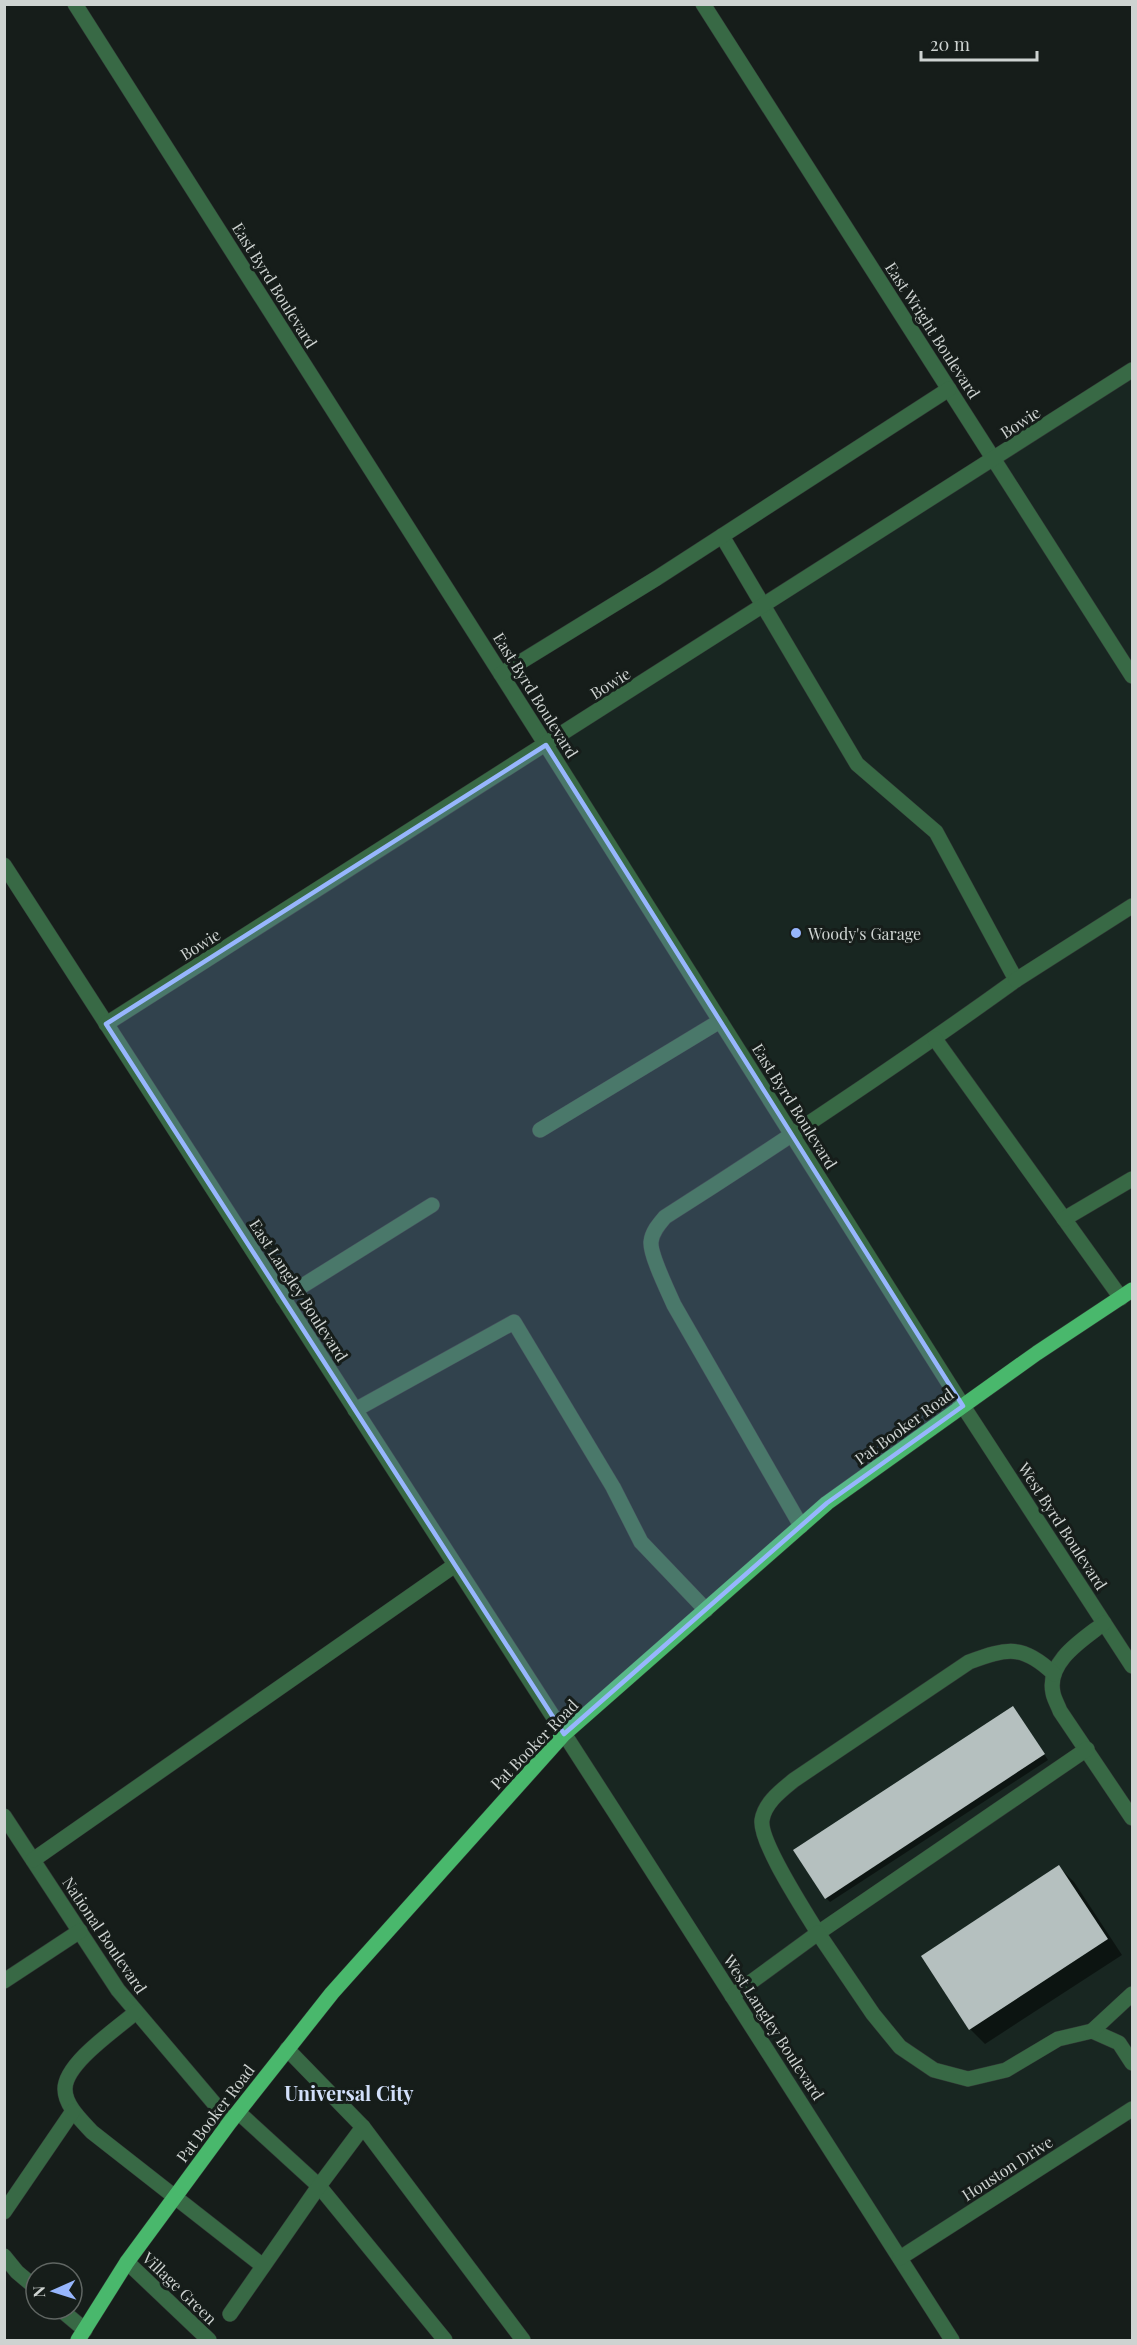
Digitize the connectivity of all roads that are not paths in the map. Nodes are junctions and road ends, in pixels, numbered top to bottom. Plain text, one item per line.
1 (75, 4) edge
2 (704, 4) edge
3 (1132, 370) edge
4 (950, 389) junction
5 (995, 460) junction
6 (722, 536) junction
7 (763, 607) junction
8 (501, 674) junction
9 (1132, 676) edge
10 (546, 745) junction
11 (4, 865) edge
12 (1132, 906) edge
13 (1016, 980) junction
14 (720, 1021) junction
15 (106, 1024) junction
16 (935, 1039) junction
17 (540, 1130) dead end
18 (792, 1136) junction
19 (1132, 1179) edge
20 (432, 1205) dead end
21 (1064, 1219) junction
22 (1127, 1294) edge
23 (283, 1298) junction
24 (963, 1406) junction
25 (355, 1410) junction
26 (801, 1526) junction
27 (455, 1565) junction
28 (706, 1610) junction
29 (1104, 1623) junction
30 (1132, 1666) edge
31 (1054, 1674) junction
32 (564, 1734) junction
33 (1087, 1749) junction
34 (4, 1816) edge
35 (1132, 1818) edge
36 (33, 1860) junction
37 (80, 1932) junction
38 (818, 1932) junction
39 (4, 1981) edge
40 (1132, 1994) edge
41 (732, 1996) junction
42 (136, 2012) junction
43 (1092, 2031) junction
44 (287, 2049) junction
45 (1132, 2063) edge
46 (1132, 2109) edge
47 (73, 2111) junction
48 (234, 2117) junction
49 (363, 2127) junction
50 (319, 2186) junction
51 (174, 2198) junction
52 (4, 2212) edge
53 (4, 2256) edge
54 (900, 2258) junction
55 (127, 2262) junction
56 (263, 2266) junction
57 (24, 2278) edge
58 (230, 2314) dead end
59 (70, 2321) edge
60 (81, 2335) edge
61 (209, 2340) edge
62 (446, 2340) edge
63 (523, 2340) edge
64 (952, 2340) edge

1 - 8 street, East Byrd Boulevard
2 - 4 street, East Wright Boulevard
3 - 5 street, Bowie
4 - 5 street, East Wright Boulevard
4 - 6 street
5 - 7 street, Bowie
5 - 9 street, East Wright Boulevard
6 - 7 street
6 - 8 street
7 - 10 street, Bowie
7 - 13 street
8 - 10 street, East Byrd Boulevard
10 - 14 street, East Byrd Boulevard
10 - 15 street, Bowie
11 - 15 street, East Langley Boulevard
12 - 13 street
13 - 16 street
14 - 17 street
14 - 18 street, East Byrd Boulevard
15 - 23 street, East Langley Boulevard
16 - 18 street
16 - 21 street
18 - 24 street, East Byrd Boulevard
18 - 26 street
19 - 21 street
20 - 23 street
21 - 22 street
22 - 24 main road, Pat Booker Road
23 - 25 street, East Langley Boulevard
24 - 26 main road, Pat Booker Road
24 - 29 street, West Byrd Boulevard
25 - 27 street, East Langley Boulevard
25 - 28 street
26 - 28 main road, Pat Booker Road
27 - 32 street, East Langley Boulevard
27 - 36 street
28 - 32 main road, Pat Booker Road
29 - 30 street, West Byrd Boulevard
29 - 31 street
31 - 33 street
31 - 38 street
32 - 41 street, West Langley Boulevard
32 - 44 main road, Pat Booker Road
33 - 35 street
33 - 38 street
34 - 36 street, National Boulevard
36 - 37 street, National Boulevard
37 - 39 street
37 - 42 street, National Boulevard
38 - 41 street
38 - 43 street
40 - 43 street
41 - 54 street, West Langley Boulevard
42 - 47 street
42 - 48 street, National Boulevard
43 - 45 street
44 - 48 main road, Pat Booker Road
44 - 49 street
46 - 54 street, Houston Drive
47 - 51 street
47 - 52 street
48 - 50 street, National Boulevard
48 - 51 main road, Pat Booker Road
49 - 50 street
49 - 63 street
50 - 56 street
50 - 62 street, National Boulevard
51 - 55 main road, Pat Booker Road
51 - 56 street
53 - 57 street
54 - 64 street, West Langley Boulevard
55 - 60 main road, Pat Booker Road
55 - 61 street, Village Green
56 - 58 street
59 - 60 street

